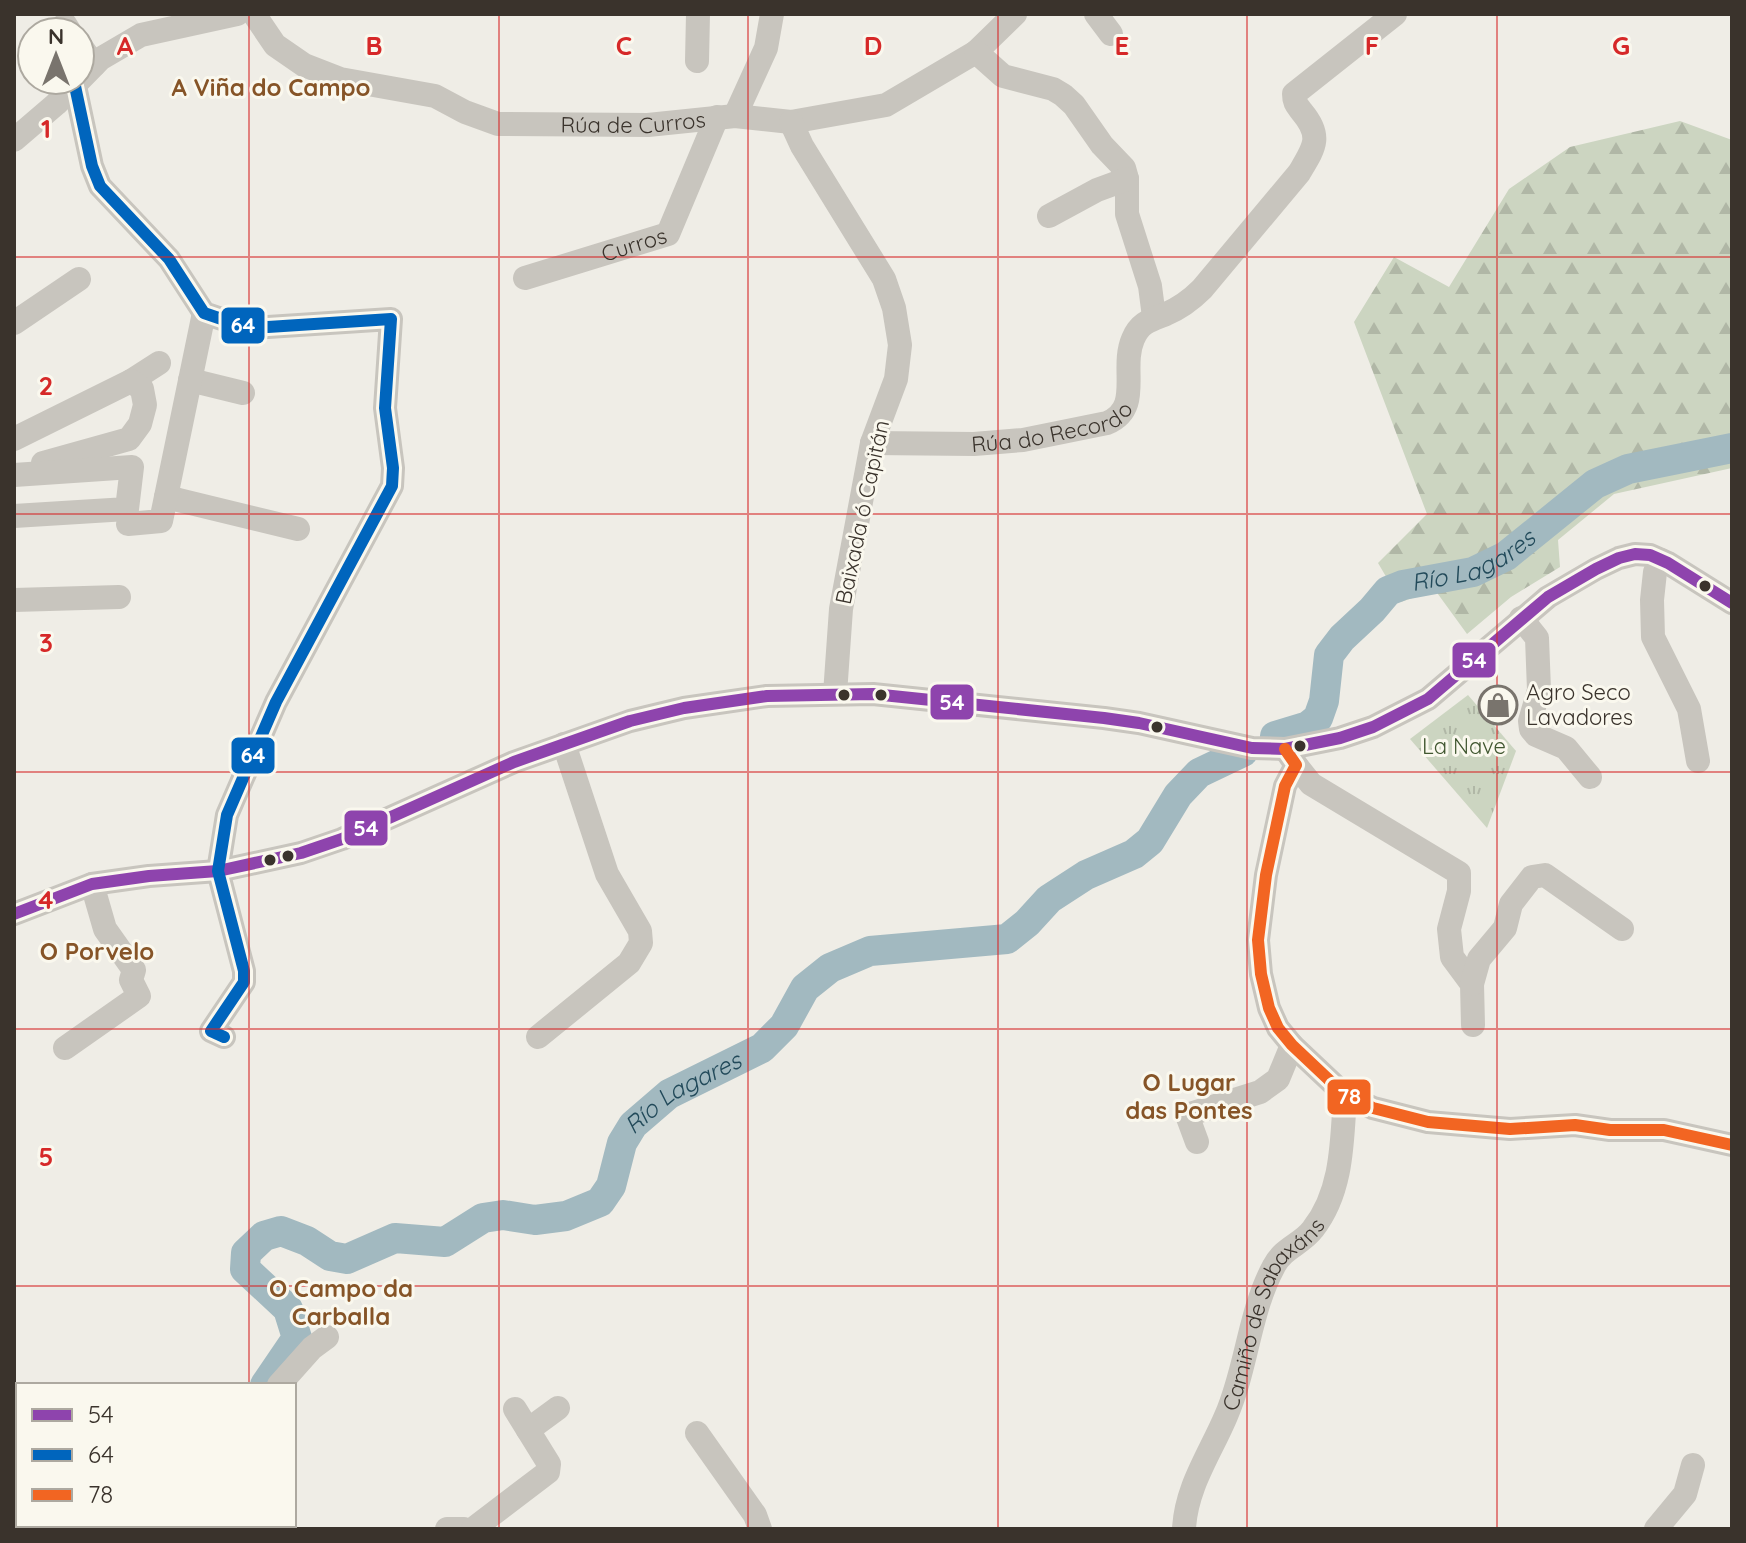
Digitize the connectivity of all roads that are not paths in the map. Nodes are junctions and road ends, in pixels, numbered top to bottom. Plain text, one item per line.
1 (237, 14) edge
2 (254, 14) edge
3 (698, 14) edge
4 (772, 14) edge
5 (1015, 14) edge
6 (1096, 14) edge
7 (1395, 14) edge
8 (155, 22) edge
9 (1111, 34) dead end
10 (976, 52) junction
11 (96, 58) edge
12 (697, 61) dead end
13 (64, 96) edge
14 (77, 96) edge
15 (726, 117) junction
16 (791, 122) junction
17 (14, 140) edge
18 (1127, 179) junction
19 (1049, 216) dead end
20 (525, 278) dead end
21 (79, 279) dead end
22 (204, 313) junction
23 (1154, 317) junction
24 (14, 323) edge
25 (159, 363) dead end
26 (190, 380) junction
27 (131, 381) junction
28 (243, 393) dead end
29 (14, 439) edge
30 (872, 443) junction
31 (14, 474) edge
32 (166, 497) junction
33 (14, 516) edge
34 (128, 524) dead end
35 (298, 529) dead end
36 (1661, 560) junction
37 (119, 597) dead end
38 (14, 600) edge
39 (1732, 603) edge
40 (1521, 618) junction
41 (835, 694) junction
42 (564, 744) junction
43 (1291, 757) junction
44 (1698, 761) dead end
45 (1590, 777) dead end
46 (218, 871) junction
47 (92, 884) junction
48 (14, 914) edge
49 (1622, 929) dead end
50 (1472, 984) junction
51 (1473, 1025) dead end
52 (224, 1037) dead end
53 (538, 1037) dead end
54 (1292, 1045) junction
55 (65, 1048) dead end
56 (1345, 1095) junction
57 (1197, 1142) dead end
58 (1732, 1145) edge
59 (327, 1337) dead end
60 (281, 1383) edge
61 (558, 1408) dead end
62 (515, 1409) dead end
63 (528, 1430) junction
64 (697, 1433) dead end
65 (1693, 1465) dead end
66 (447, 1529) edge
67 (464, 1529) edge
68 (473, 1529) edge
69 (760, 1529) edge
70 (1184, 1529) edge
71 (1656, 1529) edge

1 - 8 street
2 - 15 street, Rúa de Curros
3 - 12 street
4 - 15 street
5 - 10 street, Rúa de Curros
6 - 9 street
7 - 23 street, Rúa do Recordo
8 - 11 street
10 - 16 street, Rúa de Curros
10 - 18 street
13 - 17 street
14 - 22 street
15 - 16 street, Rúa de Curros
15 - 20 street, Curros
16 - 30 street, Baixada ó Capitán
18 - 19 street
18 - 23 street
21 - 24 street
22 - 26 street
22 - 46 street
23 - 30 street, Rúa do Recordo
25 - 27 street
26 - 28 street
26 - 32 street
27 - 29 street
27 - 31 street
30 - 41 street, Baixada ó Capitán
31 - 33 street
32 - 34 street
32 - 35 street
36 - 39 street
36 - 40 street
36 - 44 street
37 - 38 street
40 - 43 street
40 - 45 street
41 - 42 street
41 - 43 street
42 - 46 street
42 - 53 street
43 - 50 street
43 - 54 street
46 - 47 street
46 - 52 street
47 - 48 street
47 - 55 street
49 - 50 street
50 - 51 street
54 - 56 street
54 - 57 street
56 - 58 street
56 - 70 street, Camiño de Sabaxáns
59 - 60 street
61 - 63 street
62 - 63 street
63 - 68 street
64 - 69 street
65 - 71 street
66 - 67 street

